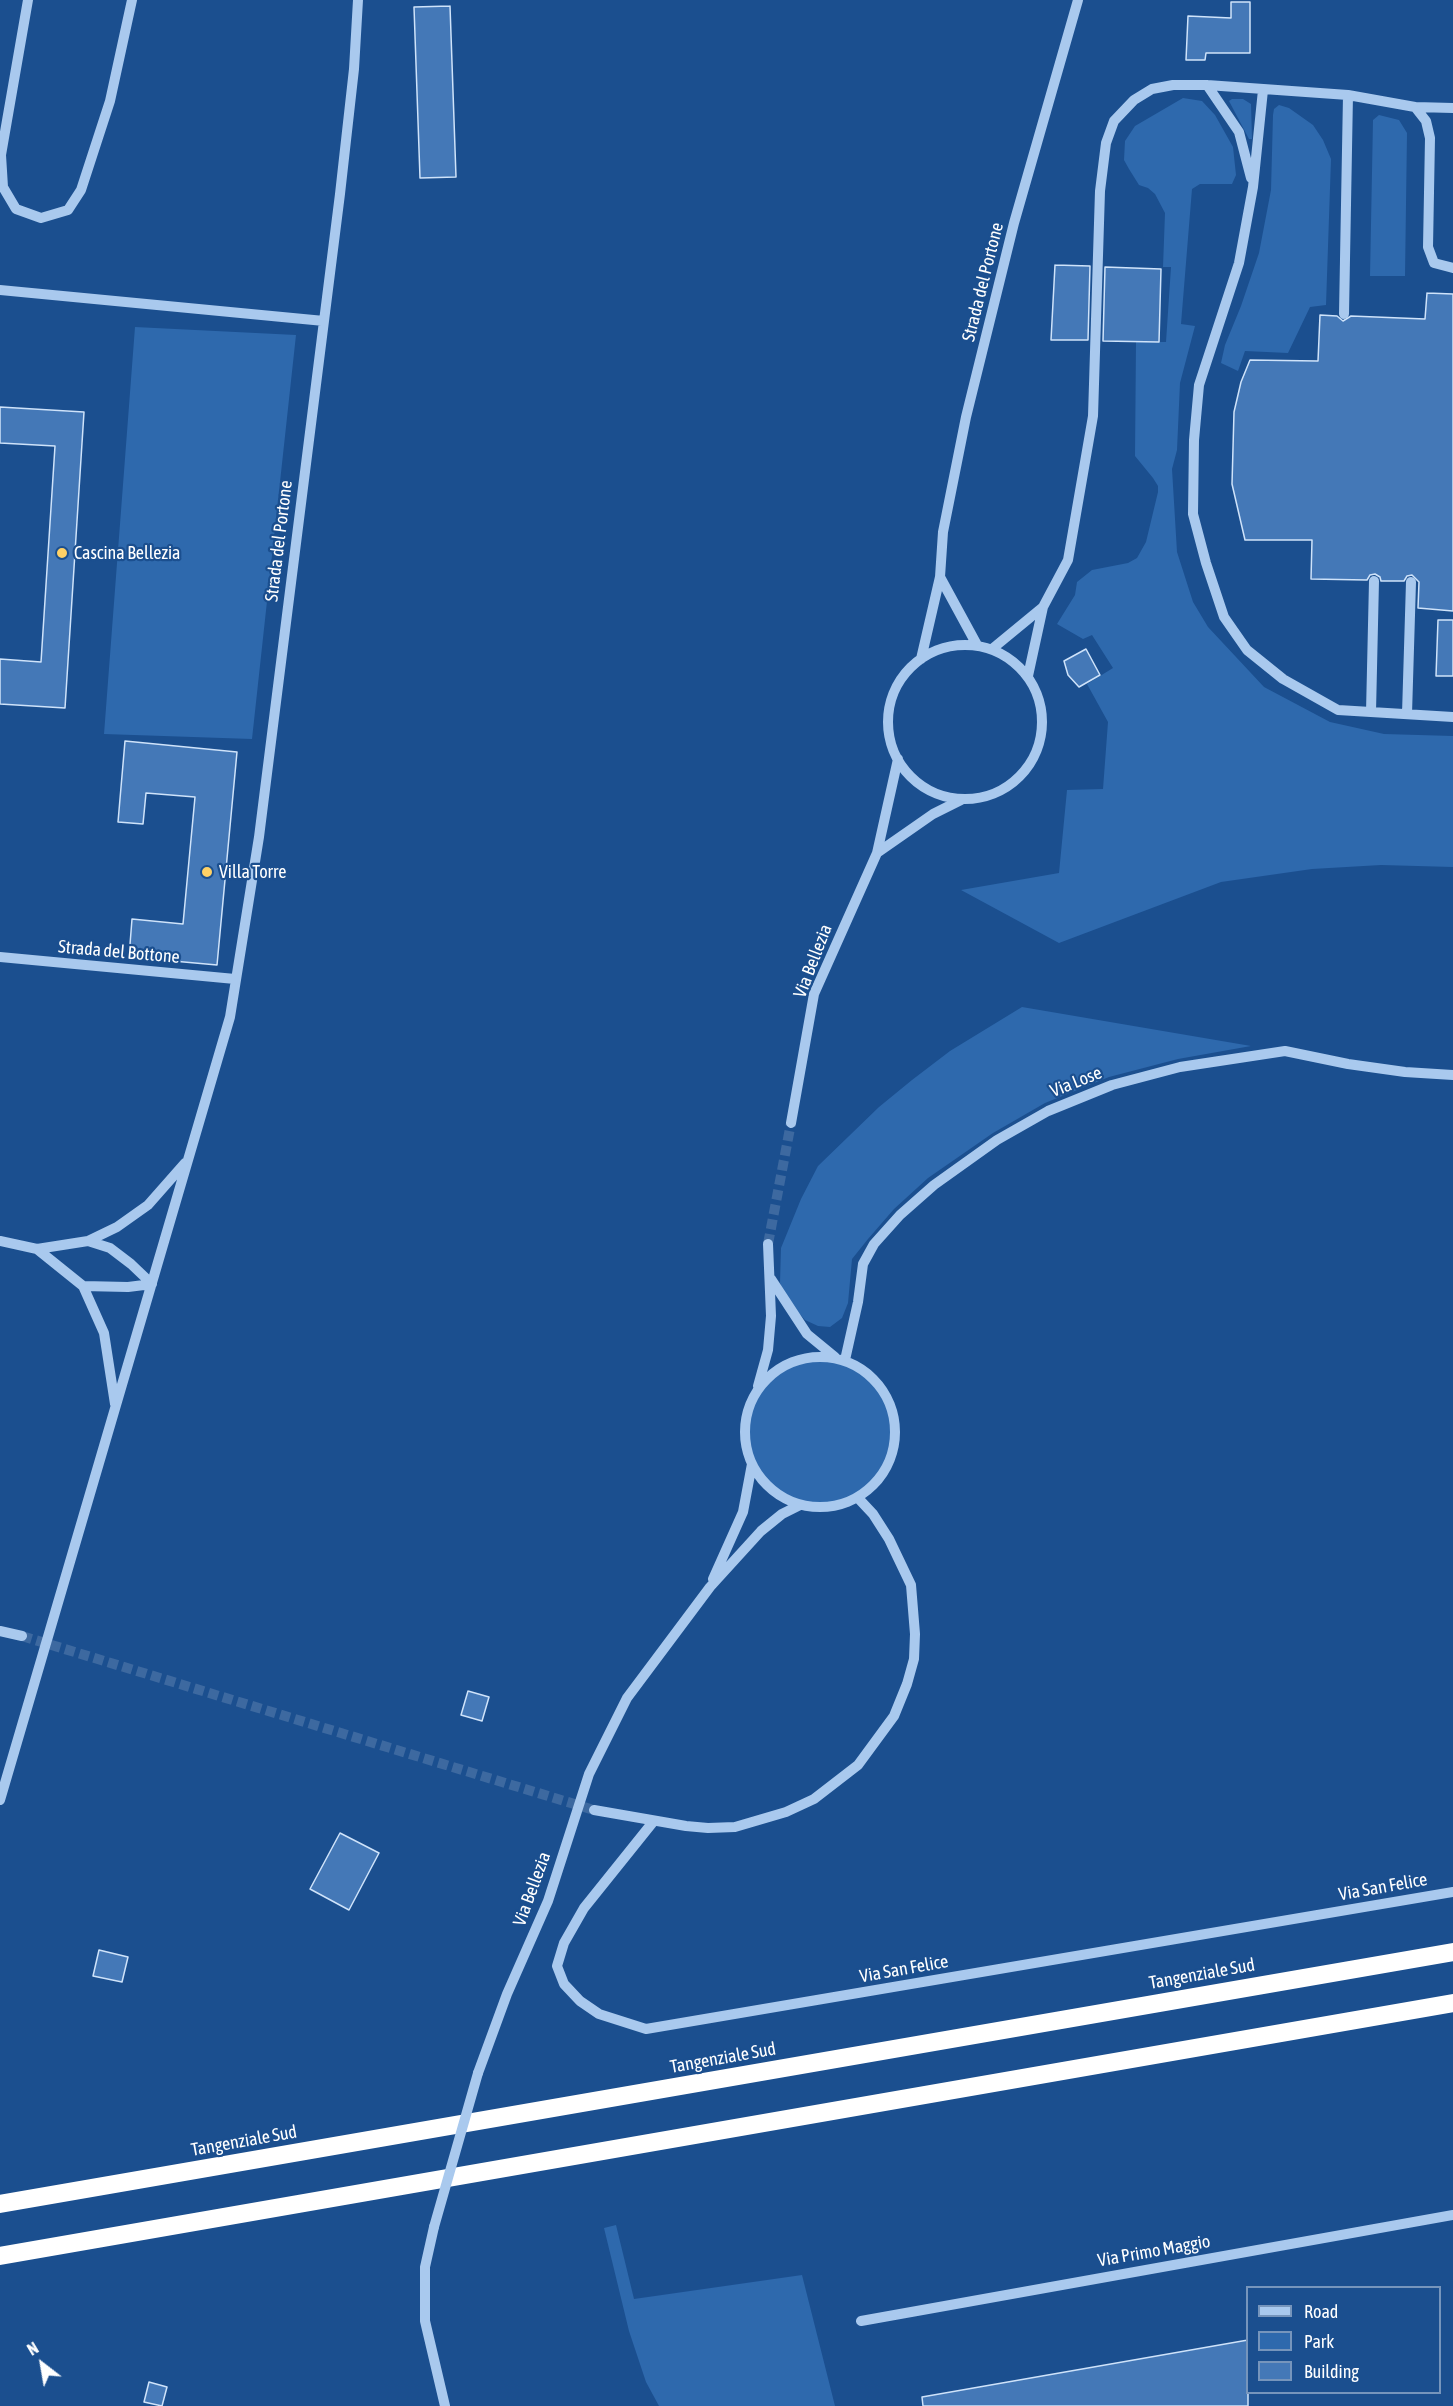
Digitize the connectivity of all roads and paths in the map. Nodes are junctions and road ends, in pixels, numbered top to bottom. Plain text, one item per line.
1 (28, 0) edge
2 (132, 0) edge
3 (358, 0) edge
4 (1078, 0) edge
5 (1207, 85) junction
6 (1263, 90) junction
7 (1348, 95) junction
8 (1415, 107) junction
9 (1453, 108) edge
10 (1253, 187) junction
11 (1453, 268) edge
12 (0, 290) edge
13 (1344, 314) dead end
14 (324, 321) junction
15 (940, 577) junction
16 (1374, 581) dead end
17 (1411, 582) dead end
18 (1043, 607) junction
19 (976, 645) junction
20 (992, 649) junction
21 (921, 659) junction
22 (1028, 676) junction
23 (1371, 712) junction
24 (1407, 714) junction
25 (1453, 717) edge
26 (898, 759) junction
27 (961, 800) junction
28 (877, 852) junction
29 (0, 957) edge
30 (236, 979) junction
31 (1453, 1075) edge
32 (791, 1123) tunnel mouth
33 (188, 1160) junction
34 (88, 1240) junction
35 (0, 1241) edge
36 (768, 1244) tunnel mouth
37 (37, 1249) junction
38 (771, 1279) junction
39 (152, 1284) junction
40 (83, 1286) junction
41 (841, 1359) junction
42 (756, 1390) junction
43 (115, 1408) junction
44 (752, 1464) junction
45 (858, 1498) junction
46 (800, 1505) junction
47 (710, 1587) junction
48 (0, 1630) edge
49 (22, 1636) tunnel mouth
50 (0, 1800) edge
51 (594, 1810) tunnel mouth
52 (652, 1822) junction
53 (1453, 1892) edge
54 (1453, 1952) edge
55 (1453, 2003) edge
56 (0, 2204) edge
57 (1453, 2215) edge
58 (0, 2256) edge
59 (861, 2321) dead end
60 (445, 2406) edge

1 - 2 street
3 - 14 street, Strada del Portone
4 - 15 street, Strada del Portone
5 - 6 street
5 - 10 street
5 - 18 street
6 - 7 street
6 - 10 street
7 - 8 street
7 - 13 street
8 - 9 street
8 - 11 street
10 - 23 street
12 - 14 street
14 - 30 street, Strada del Portone
15 - 19 street
15 - 21 street, Strada del Portone
16 - 23 street
17 - 24 street
18 - 20 street
18 - 22 street
19 - 20 street
19 - 21 street
20 - 22 street
21 - 26 street
22 - 27 street
23 - 24 street
24 - 25 street
26 - 27 street
26 - 28 street, Via Bellezia
27 - 28 street
28 - 32 street, Via Bellezia
29 - 30 street, Strada del Bottone
30 - 33 street, Strada del Portone
31 - 41 street, Via Lose
33 - 34 street
33 - 39 street, Strada del Portone
34 - 37 street
34 - 39 street
35 - 37 street
36 - 38 street, Via Bellezia
37 - 40 street
38 - 41 street, Via Bellezia
38 - 42 street, Via Bellezia
39 - 40 street
39 - 43 street, Strada del Portone
40 - 43 street
41 - 42 street, Via Bellezia
41 - 45 street, Via Bellezia
42 - 44 street, Via Bellezia
43 - 50 street, Strada del Portone
44 - 46 street, Via Bellezia
44 - 47 street, Via Bellezia
45 - 46 street, Via Bellezia
45 - 52 street
46 - 47 street, Via Bellezia
47 - 60 street, Via Bellezia, bridge
48 - 49 street
51 - 52 street
52 - 53 street, Via San Felice
54 - 56 highway, Tangenziale Sud
55 - 58 highway
57 - 59 street, Via Primo Maggio

